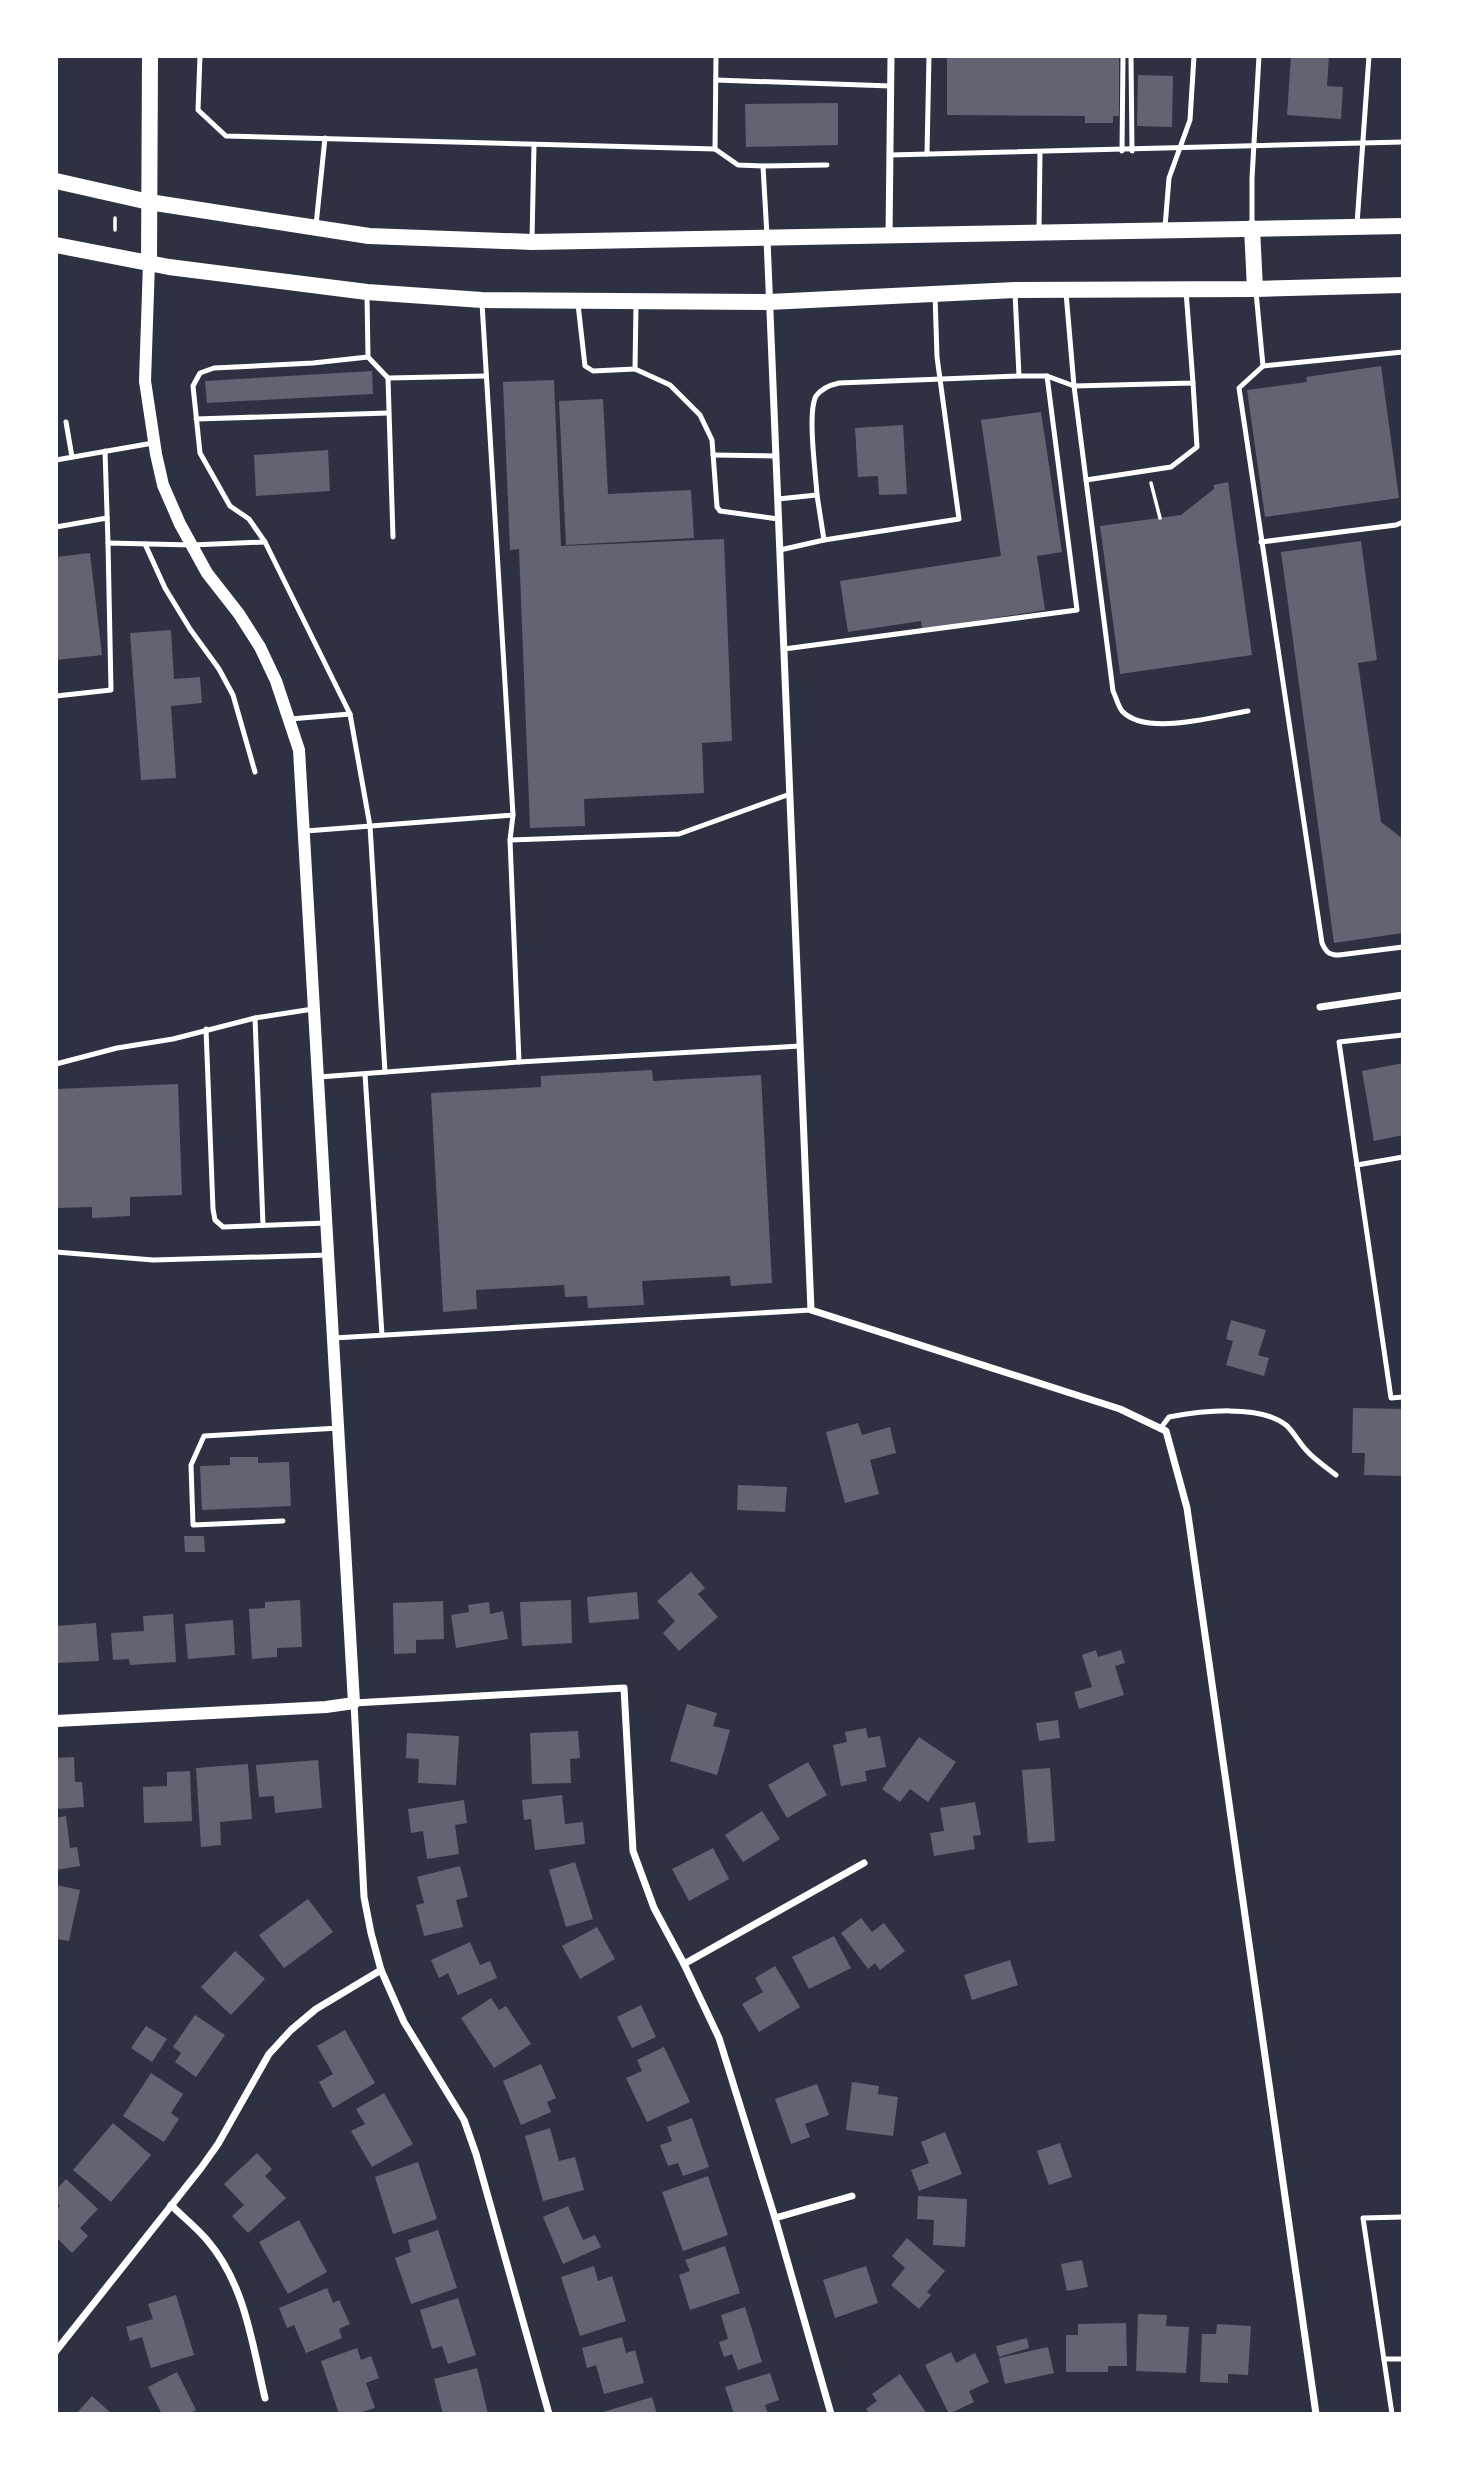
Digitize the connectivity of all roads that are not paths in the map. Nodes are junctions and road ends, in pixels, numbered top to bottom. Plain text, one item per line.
1 (150, 56) edge
2 (200, 56) edge
3 (716, 56) edge
4 (891, 56) edge
5 (929, 56) edge
6 (1123, 56) edge
7 (1131, 56) edge
8 (1194, 56) edge
9 (1259, 56) edge
10 (1369, 56) edge
11 (716, 80) junction
12 (891, 86) junction
13 (325, 138) junction
14 (1362, 142) junction
15 (1403, 142) edge
16 (534, 145) junction
17 (1254, 145) junction
18 (715, 149) junction
19 (1179, 150) junction
20 (1122, 151) junction
21 (1132, 151) junction
22 (1040, 152) junction
23 (927, 154) junction
24 (890, 155) junction
25 (827, 165) dead end
26 (763, 166) junction
27 (56, 181) edge
28 (149, 202) junction
29 (1403, 226) edge
30 (1357, 227) junction
31 (316, 228) junction
32 (1252, 229) junction
33 (1165, 230) junction
34 (1039, 233) junction
35 (889, 237) junction
36 (767, 239) junction
37 (532, 243) junction
38 (56, 245) edge
39 (149, 263) junction
40 (1403, 285) edge
41 (1186, 288) junction
42 (1255, 289) junction
43 (1015, 290) junction
44 (1066, 290) junction
45 (367, 292) junction
46 (935, 294) junction
47 (482, 300) junction
48 (578, 300) junction
49 (636, 301) junction
50 (769, 302) junction
51 (1403, 354) edge
52 (368, 357) junction
53 (1263, 366) junction
54 (635, 369) junction
55 (486, 376) junction
56 (1020, 376) junction
57 (1047, 376) junction
58 (388, 378) junction
59 (941, 380) junction
60 (1193, 383) junction
61 (1074, 386) junction
62 (388, 413) junction
63 (196, 419) junction
64 (66, 422) dead end
65 (154, 443) junction
66 (106, 451) junction
67 (713, 455) junction
68 (776, 456) junction
69 (72, 457) junction
70 (56, 460) edge
71 (1086, 480) junction
72 (817, 495) junction
73 (778, 499) junction
74 (107, 518) junction
75 (778, 519) junction
76 (1403, 522) edge
77 (56, 527) edge
78 (393, 537) dead end
79 (824, 541) junction
80 (108, 542) junction
81 (265, 542) junction
82 (1261, 542) junction
83 (145, 544) junction
84 (192, 545) junction
85 (780, 550) junction
86 (784, 649) junction
87 (56, 696) edge
88 (1248, 711) dead end
89 (350, 714) junction
90 (289, 719) junction
91 (255, 772) dead end
92 (790, 793) junction
93 (513, 815) junction
94 (370, 826) junction
95 (306, 831) junction
96 (510, 841) junction
97 (1403, 947) edge
98 (1403, 995) edge
99 (1320, 1007) dead end
100 (315, 1009) junction
101 (255, 1018) junction
102 (206, 1029) junction
103 (1403, 1035) edge
104 (800, 1046) junction
105 (519, 1062) junction
106 (56, 1064) edge
107 (385, 1072) junction
108 (365, 1074) junction
109 (319, 1077) junction
110 (1403, 1157) edge
111 (1357, 1165) junction
112 (327, 1223) junction
113 (263, 1226) junction
114 (56, 1252) edge
115 (329, 1255) junction
116 (811, 1310) junction
117 (382, 1335) junction
118 (334, 1338) junction
119 (1403, 1397) edge
120 (339, 1428) junction
121 (1160, 1429) junction
122 (1336, 1475) dead end
123 (283, 1521) dead end
124 (354, 1703) junction
125 (56, 1721) edge
126 (864, 1863) dead end
127 (684, 1964) junction
128 (381, 1970) junction
129 (852, 2196) dead end
130 (171, 2205) junction
131 (1403, 2217) edge
132 (775, 2218) junction
133 (56, 2351) edge
134 (1384, 2359) junction
135 (1403, 2359) edge
136 (265, 2398) dead end
137 (549, 2414) edge
138 (831, 2414) edge
139 (1316, 2414) edge
140 (1392, 2414) edge

1 - 28 main road
2 - 13 lane
3 - 11 lane
4 - 12 street
5 - 23 lane
6 - 20 lane
7 - 21 lane
8 - 19 lane
9 - 17 lane
10 - 14 lane
11 - 12 lane
11 - 18 lane
12 - 24 street
13 - 16 lane
13 - 31 lane
14 - 15 lane
14 - 17 lane
14 - 30 lane
16 - 18 lane
16 - 37 lane
17 - 19 lane
17 - 32 lane
18 - 26 lane
19 - 21 lane
19 - 33 lane
20 - 21 lane
20 - 22 lane
22 - 23 lane
22 - 34 lane
23 - 24 lane
24 - 35 street
25 - 26 lane
26 - 36 lane
27 - 28 main road
28 - 31 main road
28 - 39 main road
29 - 30 main road
30 - 32 main road
31 - 37 main road
32 - 33 main road
32 - 42 main road
33 - 34 main road
34 - 35 main road
35 - 36 main road
36 - 37 main road
36 - 50 street
38 - 39 main road
39 - 45 main road
39 - 65 street
40 - 42 main road
41 - 42 main road
41 - 44 main road
41 - 60 lane
42 - 53 lane
43 - 44 main road
43 - 46 main road
43 - 56 lane
44 - 61 lane
45 - 47 main road
45 - 52 lane
46 - 50 main road
46 - 59 lane
47 - 48 main road
47 - 55 lane
48 - 49 main road
48 - 54 lane
49 - 50 main road
49 - 54 lane
50 - 68 street
51 - 53 lane
52 - 58 lane
52 - 63 lane
53 - 82 lane
54 - 67 lane
55 - 58 lane
55 - 93 lane
56 - 57 lane
56 - 59 lane
57 - 61 lane
57 - 86 lane
58 - 62 lane
59 - 72 lane
59 - 79 lane
60 - 61 lane
60 - 71 lane
61 - 71 lane
62 - 63 lane
62 - 78 lane
63 - 81 lane
64 - 69 lane
65 - 66 lane
65 - 84 street
66 - 69 lane
66 - 74 lane
67 - 68 lane
67 - 75 lane
68 - 73 street
69 - 70 lane
71 - 88 lane
72 - 73 lane
72 - 79 lane
73 - 75 street
74 - 77 lane
74 - 80 lane
75 - 85 street
76 - 82 lane
79 - 85 lane
80 - 83 lane
80 - 87 lane
81 - 84 lane
81 - 89 lane
82 - 97 lane
83 - 84 lane
83 - 91 lane
84 - 90 street
85 - 86 street
86 - 92 street
89 - 90 lane
89 - 94 lane
90 - 95 street
92 - 96 lane
92 - 104 street
93 - 94 lane
93 - 96 lane
94 - 95 lane
94 - 107 lane
95 - 100 street
96 - 105 lane
98 - 99 street
100 - 101 lane
100 - 109 street
101 - 102 lane
101 - 113 lane
102 - 106 lane
102 - 113 lane
103 - 111 lane
104 - 105 lane
104 - 116 street
105 - 107 lane
107 - 108 lane
108 - 109 lane
108 - 117 lane
109 - 112 street
110 - 111 lane
111 - 119 lane
112 - 113 lane
112 - 115 street
114 - 115 lane
115 - 118 street
116 - 117 lane
116 - 121 street
117 - 118 lane
118 - 120 street
120 - 123 lane
120 - 124 street
121 - 122 lane
121 - 139 street
124 - 125 street
124 - 127 street
124 - 128 street
126 - 127 street
127 - 132 street
128 - 130 street
128 - 137 street
129 - 132 street
130 - 133 street
130 - 136 street
131 - 134 lane
132 - 138 street
134 - 135 lane
134 - 140 lane

